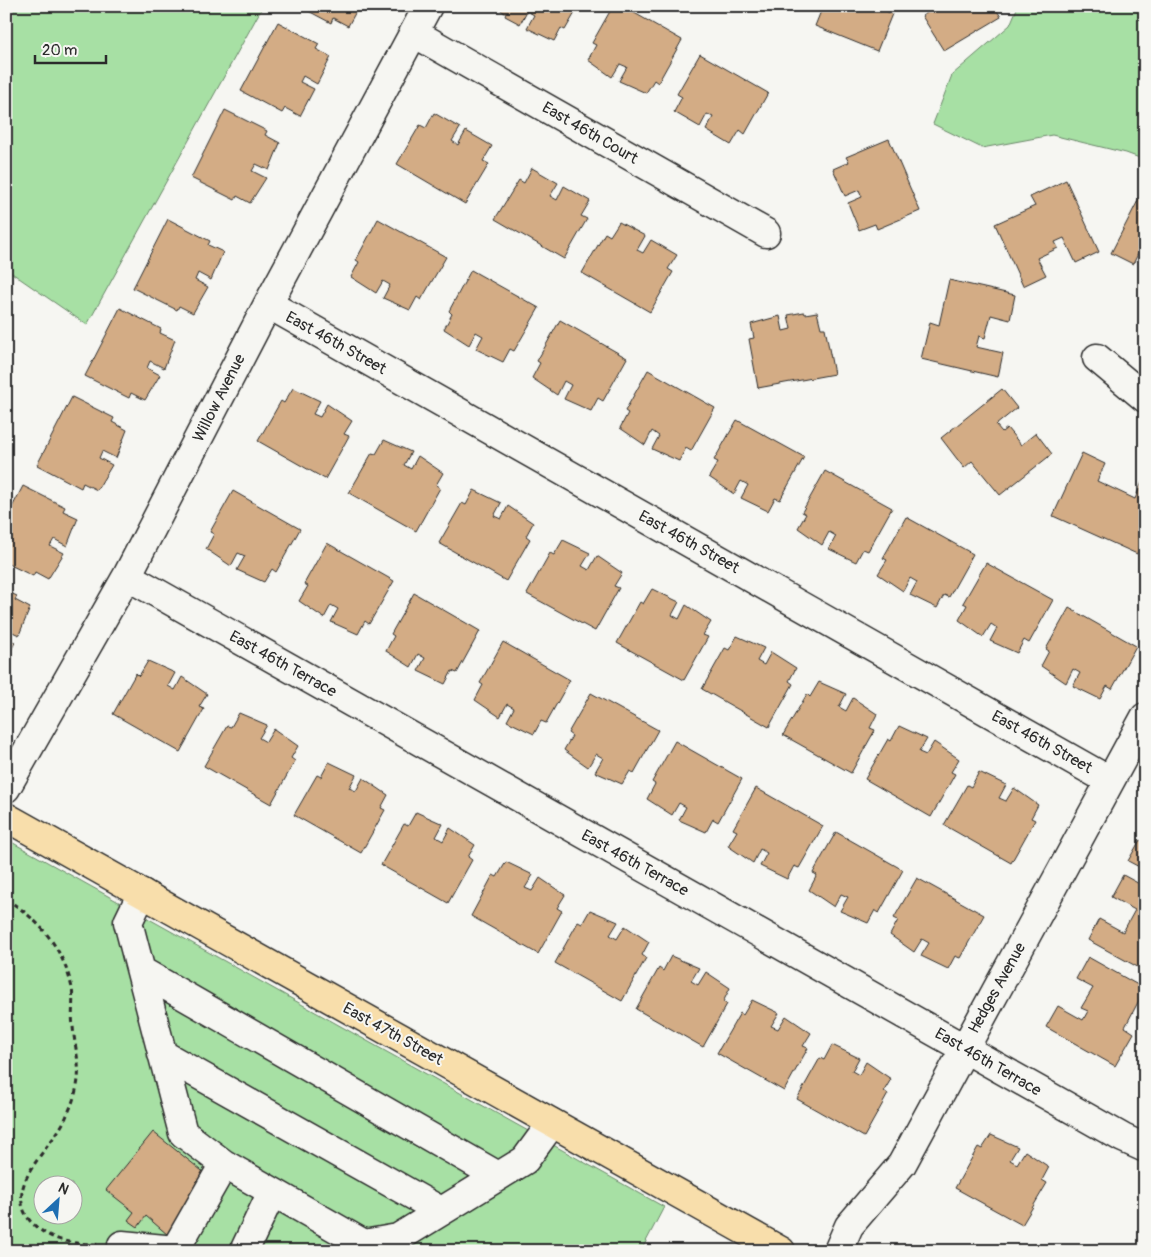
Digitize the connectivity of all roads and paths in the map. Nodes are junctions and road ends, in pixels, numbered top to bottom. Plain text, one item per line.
1 (428, 6) edge
2 (414, 33) junction
3 (766, 233) dead end
4 (268, 304) junction
5 (1097, 358) dead end
6 (1145, 398) edge
7 (127, 576) junction
8 (1145, 717) edge
9 (1110, 781) junction
10 (6, 788) edge
11 (6, 817) edge
12 (142, 893) junction
13 (6, 900) edge
14 (141, 971) junction
15 (964, 1048) junction
16 (162, 1054) junction
17 (552, 1123) junction
18 (1145, 1148) edge
19 (224, 1164) junction
20 (498, 1176) junction
21 (272, 1192) junction
22 (441, 1211) junction
23 (122, 1245) joint
24 (176, 1250) edge
25 (244, 1251) edge
26 (780, 1251) edge
27 (838, 1251) edge

1 - 2 street, Willow Avenue
2 - 3 street, East 46th Court
2 - 4 street, Willow Avenue
4 - 7 street, Willow Avenue
4 - 9 street, East 46th Street
5 - 6 street
7 - 10 street, Willow Avenue
7 - 15 street, East 46th Terrace
8 - 9 street, Hedges Avenue
9 - 15 street, Hedges Avenue
11 - 12 main road, East 47th Street
12 - 14 street
12 - 17 main road, East 47th Street
13 - 23 path
14 - 16 street
14 - 20 street
15 - 18 street, East 46th Terrace
15 - 27 street, Hedges Avenue
16 - 19 street
16 - 22 street
17 - 20 street
17 - 26 main road, East 47th Street
19 - 21 street
19 - 24 street
20 - 22 street
21 - 22 street
21 - 25 street
23 - 24 street

